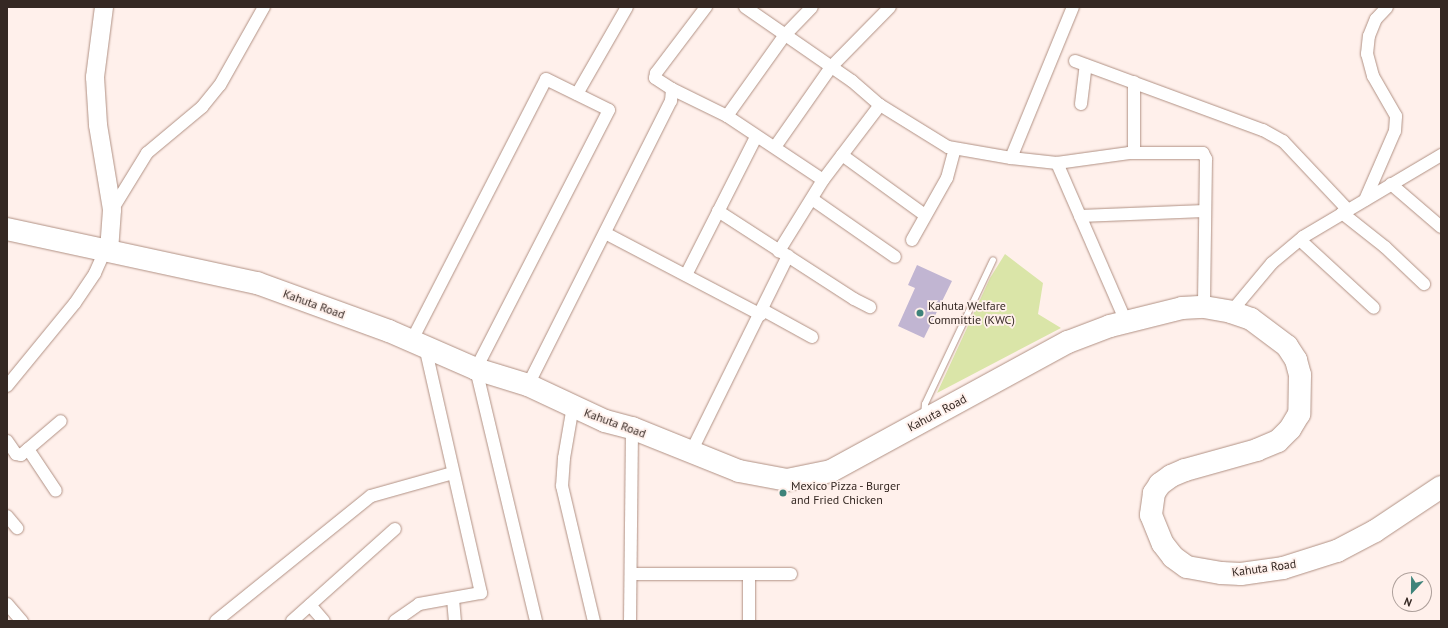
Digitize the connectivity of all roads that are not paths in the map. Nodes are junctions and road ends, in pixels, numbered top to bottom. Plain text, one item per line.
1 (104, 7) edge
2 (264, 7) edge
3 (627, 7) edge
4 (706, 7) edge
5 (745, 7) edge
6 (812, 7) edge
7 (890, 7) edge
8 (1073, 7) edge
9 (1387, 7) edge
10 (784, 36) junction
11 (831, 67) junction
12 (1134, 82) junction
13 (672, 90) junction
14 (577, 94) junction
15 (1081, 104) dead end
16 (880, 105) junction
17 (726, 116) junction
18 (756, 137) junction
19 (775, 147) junction
20 (955, 149) junction
21 (1134, 153) junction
22 (842, 155) junction
23 (1441, 155) edge
24 (1011, 158) junction
25 (1057, 163) junction
26 (823, 180) junction
27 (1391, 184) junction
28 (812, 199) junction
29 (1365, 200) junction
30 (112, 210) junction
31 (718, 211) junction
32 (1205, 211) junction
33 (1345, 212) junction
34 (925, 215) junction
35 (1080, 216) junction
36 (1441, 227) edge
37 (7, 229) edge
38 (605, 233) junction
39 (912, 240) dead end
40 (1300, 240) junction
41 (107, 251) junction
42 (784, 253) junction
43 (895, 257) dead end
44 (993, 260) dead end
45 (686, 275) junction
46 (1424, 284) dead end
47 (870, 307) dead end
48 (1204, 307) junction
49 (1374, 308) dead end
50 (1231, 312) junction
51 (762, 313) junction
52 (1126, 322) junction
53 (812, 337) dead end
54 (419, 343) junction
55 (476, 369) junction
56 (7, 386) edge
57 (528, 386) junction
58 (573, 406) junction
59 (925, 420) junction
60 (61, 421) dead end
61 (632, 428) junction
62 (7, 441) edge
63 (28, 449) junction
64 (691, 452) junction
65 (453, 473) junction
66 (56, 491) dead end
67 (1434, 491) edge
68 (7, 516) edge
69 (17, 528) dead end
70 (395, 530) dead end
71 (631, 574) junction
72 (749, 574) junction
73 (791, 574) dead end
74 (453, 599) junction
75 (7, 604) edge
76 (310, 605) junction
77 (17, 620) edge
78 (216, 621) edge
79 (292, 621) edge
80 (324, 621) edge
81 (395, 621) edge
82 (455, 621) edge
83 (536, 621) edge
84 (594, 621) edge
85 (630, 621) edge
86 (749, 621) edge

1 - 30 street
2 - 30 street
3 - 14 street
4 - 13 street
5 - 10 street
6 - 10 street
7 - 11 street
8 - 24 street
9 - 29 street
10 - 11 street
10 - 17 street
11 - 16 street
11 - 19 street
12 - 15 street
12 - 21 street
12 - 33 street
13 - 17 street
13 - 38 street
14 - 54 street
14 - 55 street
16 - 20 street
16 - 22 street
17 - 18 street
18 - 19 street
18 - 31 street
19 - 26 street
20 - 24 street
20 - 34 street
21 - 25 street
21 - 32 street
22 - 26 street
22 - 34 street
23 - 27 street
24 - 25 street
25 - 35 street
26 - 28 street
27 - 29 street
27 - 36 street
28 - 42 street
28 - 43 street
29 - 33 street
30 - 41 street
31 - 42 street
31 - 45 street
32 - 35 street
32 - 48 street
33 - 40 street
33 - 46 street
34 - 39 street
35 - 52 street
37 - 41 highway, Kahuta Road
38 - 45 street
38 - 57 street
40 - 49 street
40 - 50 street
41 - 54 highway, Kahuta Road
41 - 56 street
42 - 47 street
42 - 51 street
44 - 59 lane
45 - 51 street
48 - 50 highway, Kahuta Road
48 - 52 highway, Kahuta Road
50 - 67 highway, Kahuta Road
51 - 53 street
51 - 64 street
52 - 59 highway, Kahuta Road
54 - 55 highway, Kahuta Road
54 - 65 street
55 - 57 highway, Kahuta Road
55 - 83 street
57 - 58 highway, Kahuta Road
58 - 61 highway, Kahuta Road
58 - 84 street
59 - 64 highway, Kahuta Road
60 - 63 street
61 - 64 highway, Kahuta Road
61 - 71 street
62 - 63 street
63 - 66 street
65 - 74 street
65 - 78 street
68 - 69 street
70 - 76 street
71 - 72 street
71 - 85 street
72 - 73 street
72 - 86 street
74 - 81 street
74 - 82 street
75 - 77 street
76 - 79 street
76 - 80 street

